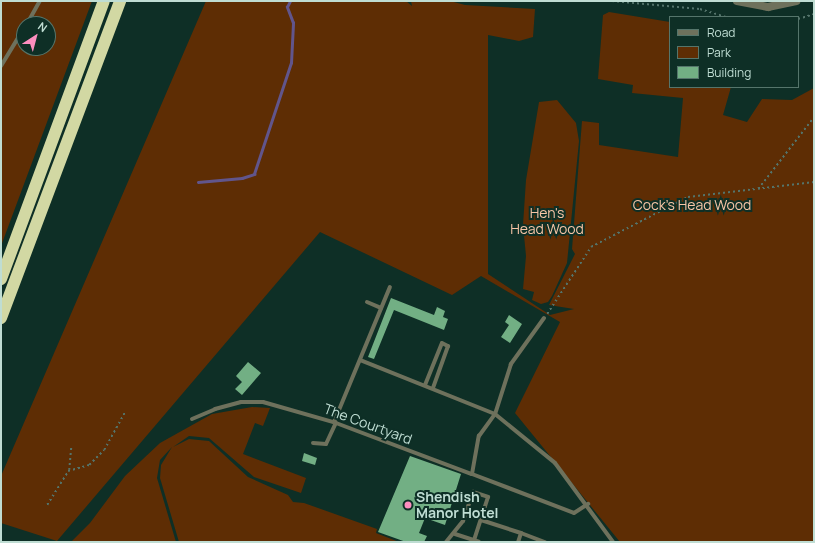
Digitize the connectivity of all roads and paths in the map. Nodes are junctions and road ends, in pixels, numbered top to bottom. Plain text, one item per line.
1 (40, 1) edge
2 (104, 1) edge
3 (120, 1) edge
4 (612, 1) edge
5 (737, 1) edge
6 (796, 1) edge
7 (814, 14) edge
8 (31, 16) edge
9 (723, 16) edge
10 (799, 18) edge
11 (16, 41) edge
12 (1, 66) edge
13 (814, 117) edge
14 (814, 182) edge
15 (758, 189) junction
16 (1, 279) edge
17 (390, 287) dead end
18 (367, 302) dead end
19 (381, 308) junction
20 (1, 318) edge
21 (544, 318) joint
22 (360, 360) junction
23 (425, 385) junction
24 (432, 388) junction
25 (125, 412) dead end
26 (495, 414) junction
27 (192, 419) dead end
28 (335, 422) junction
29 (313, 443) dead end
30 (71, 448) dead end
31 (69, 470) junction
32 (472, 474) junction
33 (48, 504) dead end
34 (588, 504) junction
35 (481, 520) junction
36 (521, 533) junction
37 (455, 534) junction
38 (474, 540) junction
39 (446, 542) edge
40 (479, 542) edge
41 (518, 542) edge
42 (545, 542) edge
43 (613, 542) edge

1 - 8 lane
2 - 16 highway
3 - 20 highway
4 - 9 path
5 - 6 street
7 - 10 path
11 - 12 lane
13 - 15 path
14 - 15 path
15 - 21 path
17 - 19 lane
18 - 19 lane
19 - 22 lane
21 - 26 lane
22 - 23 lane
22 - 28 lane
23 - 24 lane
23 - 24 lane
24 - 26 lane
25 - 31 path
26 - 32 lane
26 - 34 lane
27 - 28 lane, The Courtyard
28 - 29 lane
28 - 32 lane, The Courtyard
30 - 31 path
31 - 33 path
32 - 34 lane, The Courtyard
34 - 43 lane
35 - 36 lane
35 - 37 lane
35 - 38 lane
36 - 41 lane
36 - 42 lane
37 - 38 lane
37 - 39 lane
38 - 40 lane

